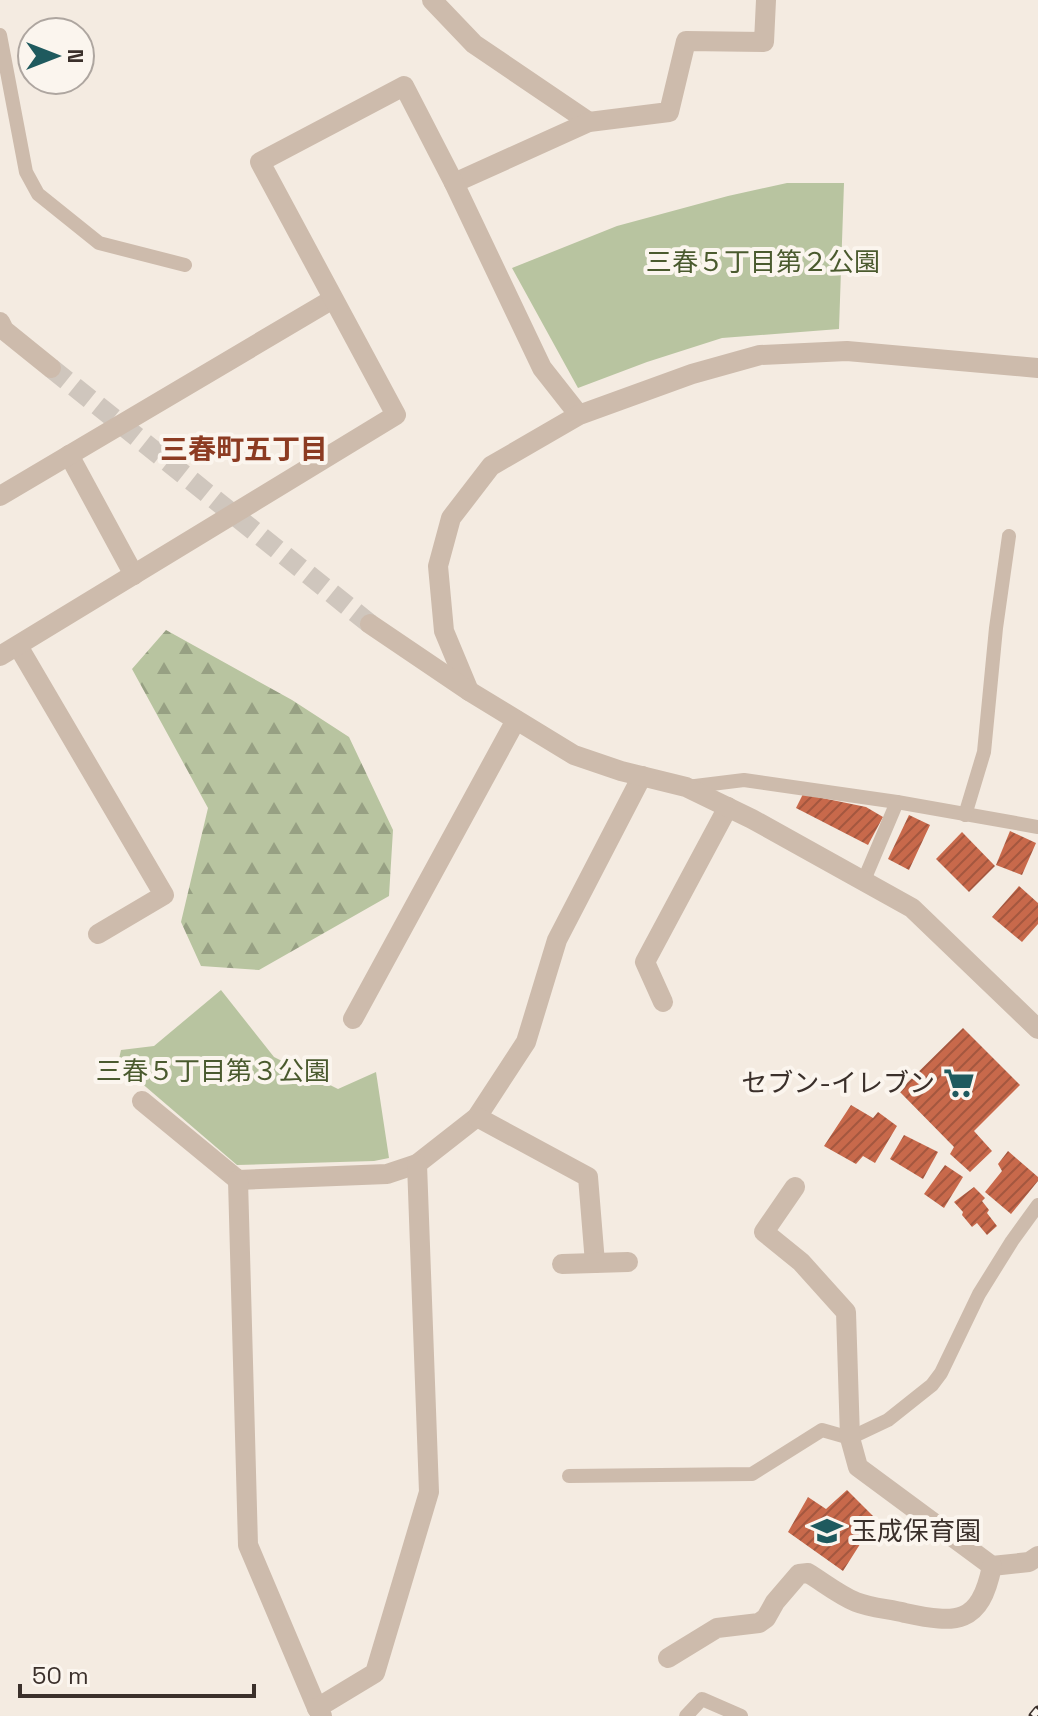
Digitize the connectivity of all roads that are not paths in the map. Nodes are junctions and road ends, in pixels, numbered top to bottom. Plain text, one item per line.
1 (432, 0) edge
2 (766, 0) edge
3 (0, 35) edge
4 (589, 122) junction
5 (454, 183) junction
6 (185, 265) dead end
7 (333, 299) junction
8 (0, 322) edge
9 (51, 368) tunnel mouth
10 (1038, 368) edge
11 (579, 415) junction
12 (69, 455) junction
13 (0, 496) edge
14 (1009, 536) dead end
15 (134, 575) junction
16 (370, 624) tunnel mouth
17 (9, 651) edge
18 (469, 691) junction
19 (516, 720) junction
20 (642, 776) junction
21 (686, 787) junction
22 (897, 802) junction
23 (728, 807) junction
24 (965, 815) junction
25 (1038, 827) edge
26 (864, 880) junction
27 (98, 934) dead end
28 (663, 1002) dead end
29 (353, 1019) dead end
30 (1038, 1029) edge
31 (142, 1101) dead end
32 (477, 1117) junction
33 (417, 1164) junction
34 (238, 1180) junction
35 (795, 1187) dead end
36 (1038, 1205) edge
37 (628, 1262) dead end
38 (595, 1263) junction
39 (562, 1264) dead end
40 (850, 1438) junction
41 (569, 1476) dead end
42 (1038, 1556) edge
43 (992, 1566) junction
44 (668, 1658) dead end
45 (320, 1712) edge
46 (686, 1716) edge
47 (741, 1716) edge

1 - 4 street
2 - 4 street
3 - 6 lane
4 - 5 street
5 - 7 street
5 - 11 street
7 - 12 street
7 - 15 street
8 - 9 street
10 - 11 street
11 - 18 street
12 - 13 street
12 - 15 street
14 - 24 lane
15 - 17 street
16 - 18 street
17 - 27 street
18 - 19 street
19 - 20 street
19 - 29 street
20 - 21 street
20 - 32 street
21 - 22 lane
21 - 23 street
22 - 24 lane
22 - 26 lane
23 - 26 street
23 - 28 street
24 - 25 lane
26 - 30 street
31 - 34 street
32 - 33 street
32 - 38 street
33 - 34 street
33 - 45 street
34 - 45 street
35 - 40 street
36 - 40 lane
37 - 38 street
38 - 39 street
40 - 41 lane
40 - 43 street
42 - 43 street
43 - 44 street
46 - 47 lane

